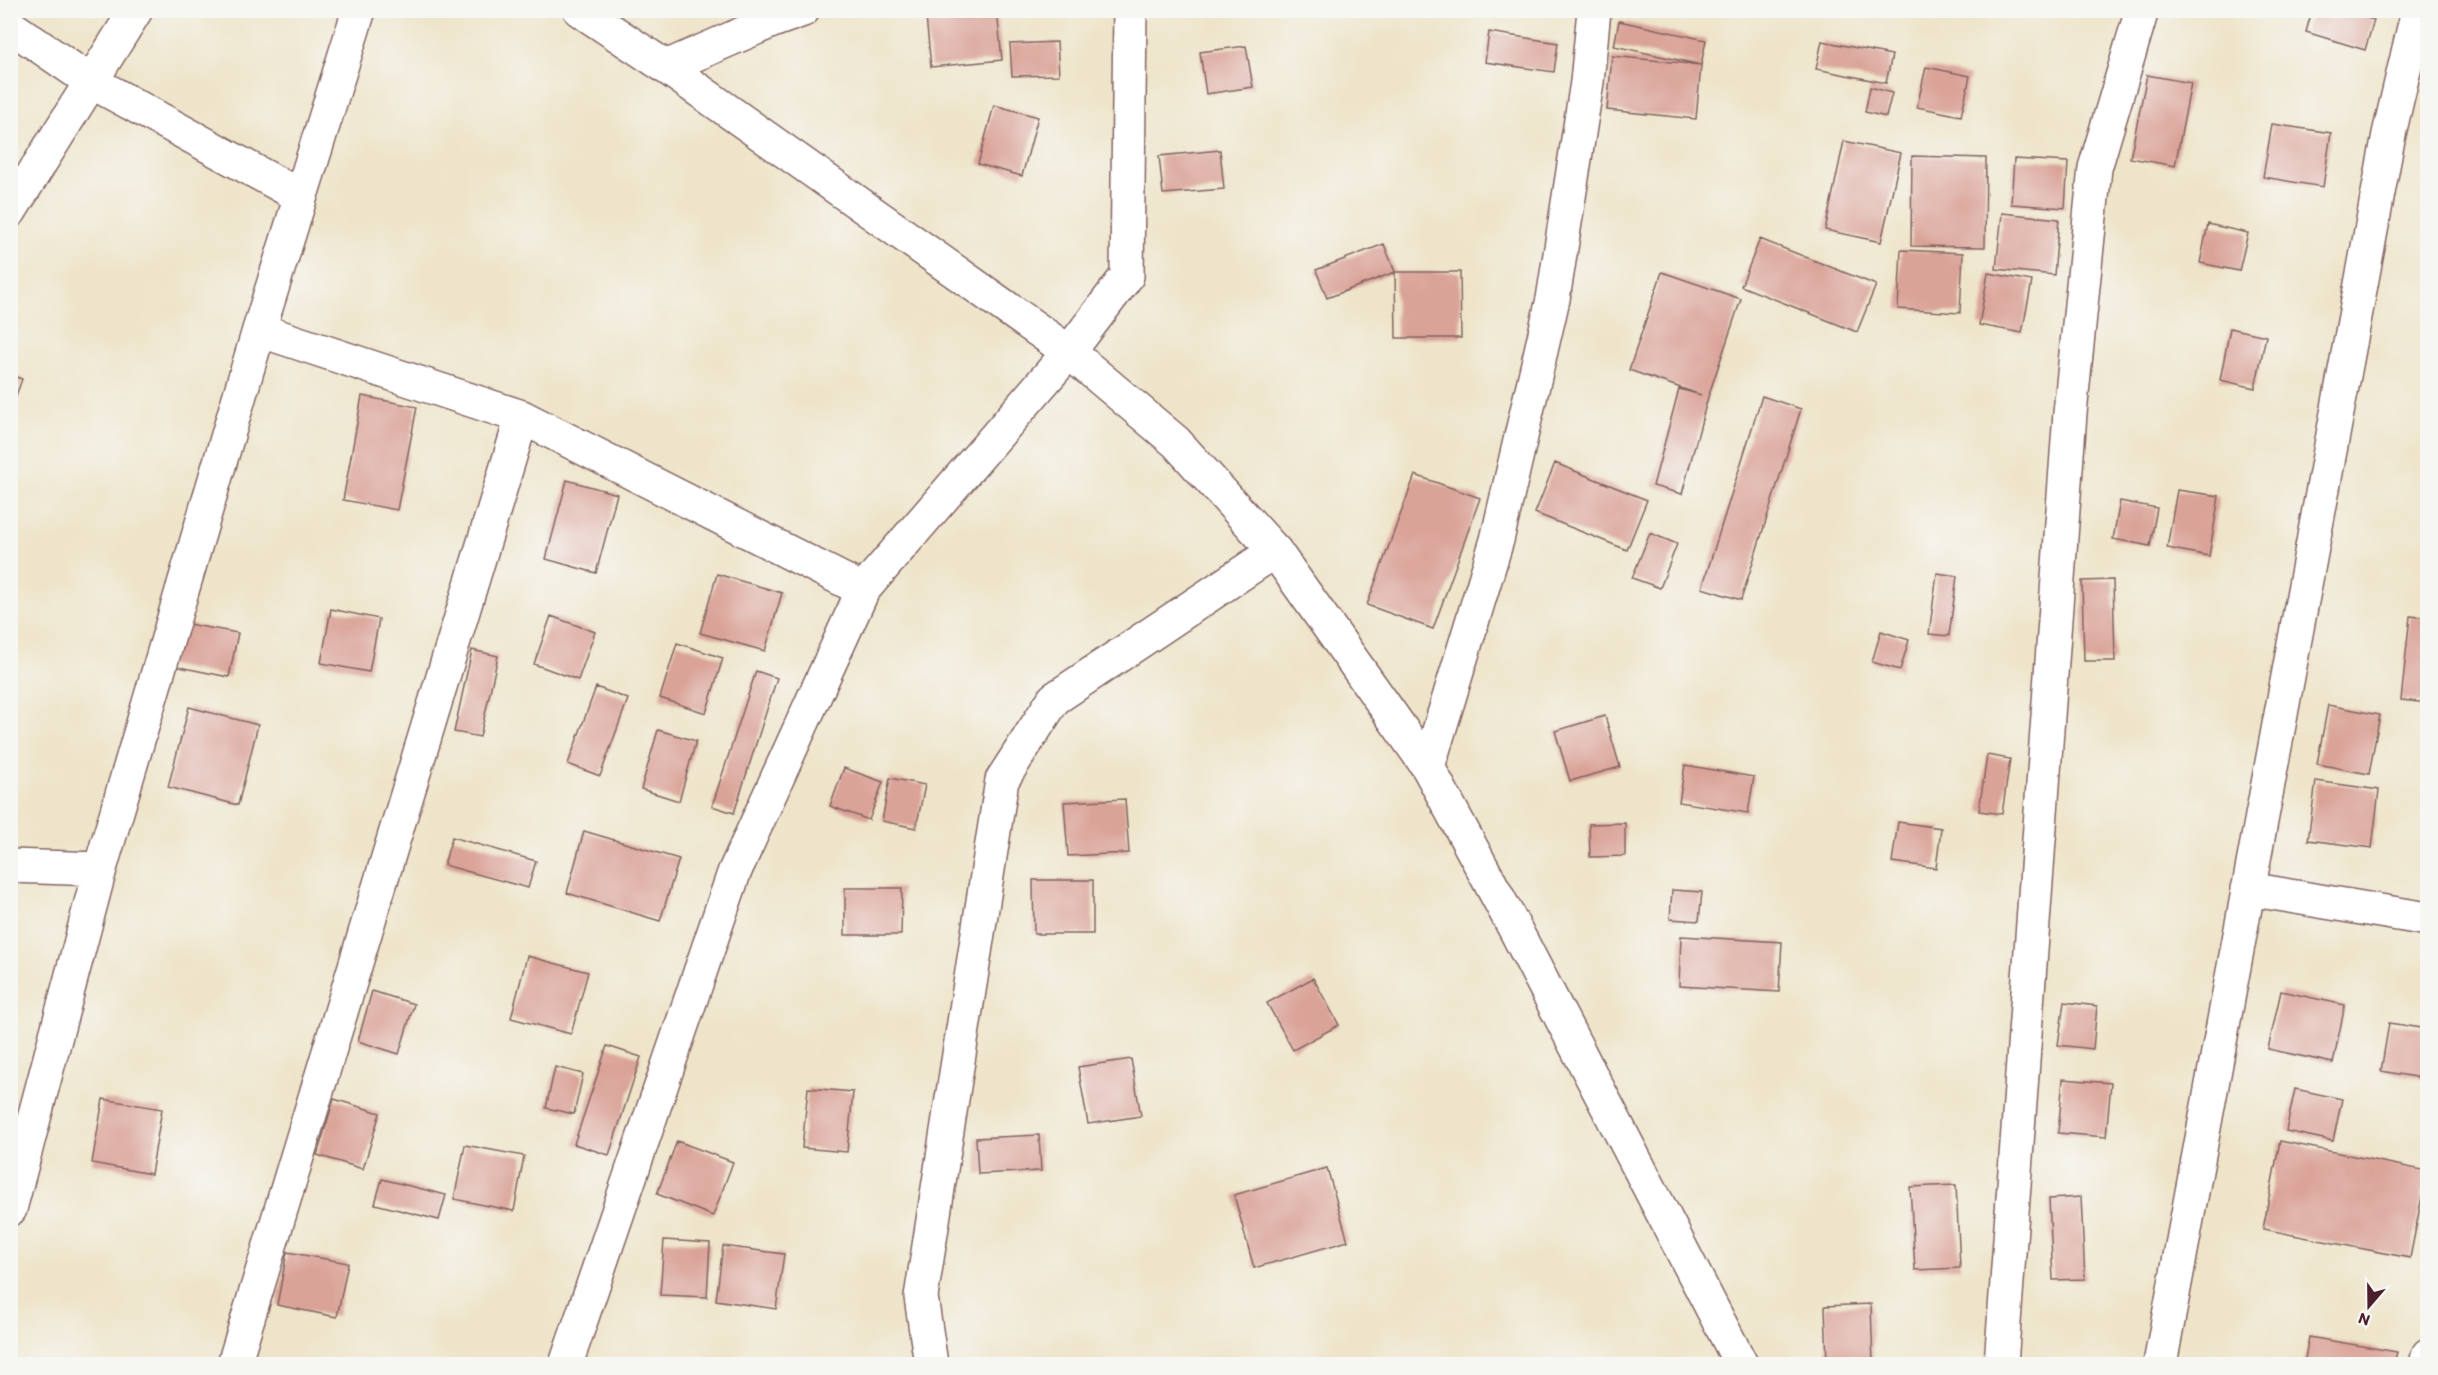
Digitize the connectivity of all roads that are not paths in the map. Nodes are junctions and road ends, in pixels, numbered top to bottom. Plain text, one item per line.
1 (136, 10) edge
2 (359, 10) edge
3 (580, 10) edge
4 (803, 10) edge
5 (1130, 10) edge
6 (1594, 10) edge
7 (2142, 10) edge
8 (2418, 10) edge
9 (10, 26) edge
10 (666, 67) junction
11 (90, 81) junction
12 (300, 196) junction
13 (10, 211) edge
14 (259, 330) junction
15 (1068, 352) junction
16 (522, 417) junction
17 (1275, 551) junction
18 (863, 590) junction
19 (1428, 767) junction
20 (10, 866) edge
21 (100, 869) junction
22 (2248, 889) junction
23 (2427, 919) edge
24 (10, 1209) edge
25 (2427, 1355) edge
26 (234, 1365) edge
27 (566, 1365) edge
28 (931, 1365) edge
29 (1741, 1365) edge
30 (2001, 1365) edge
31 (2160, 1365) edge
32 (2426, 1365) edge

1 - 11 main road
2 - 12 main road
3 - 10 main road
4 - 10 main road
5 - 15 main road
6 - 19 main road
7 - 30 main road
8 - 22 main road
9 - 11 main road
10 - 15 main road
11 - 12 main road
11 - 13 main road
12 - 14 main road
14 - 16 main road
14 - 21 main road
15 - 17 main road
15 - 18 main road
16 - 18 main road
16 - 26 main road
17 - 19 main road
17 - 28 main road
18 - 27 main road
19 - 29 main road
20 - 21 main road
21 - 24 main road
22 - 23 main road
22 - 31 main road
25 - 32 main road

